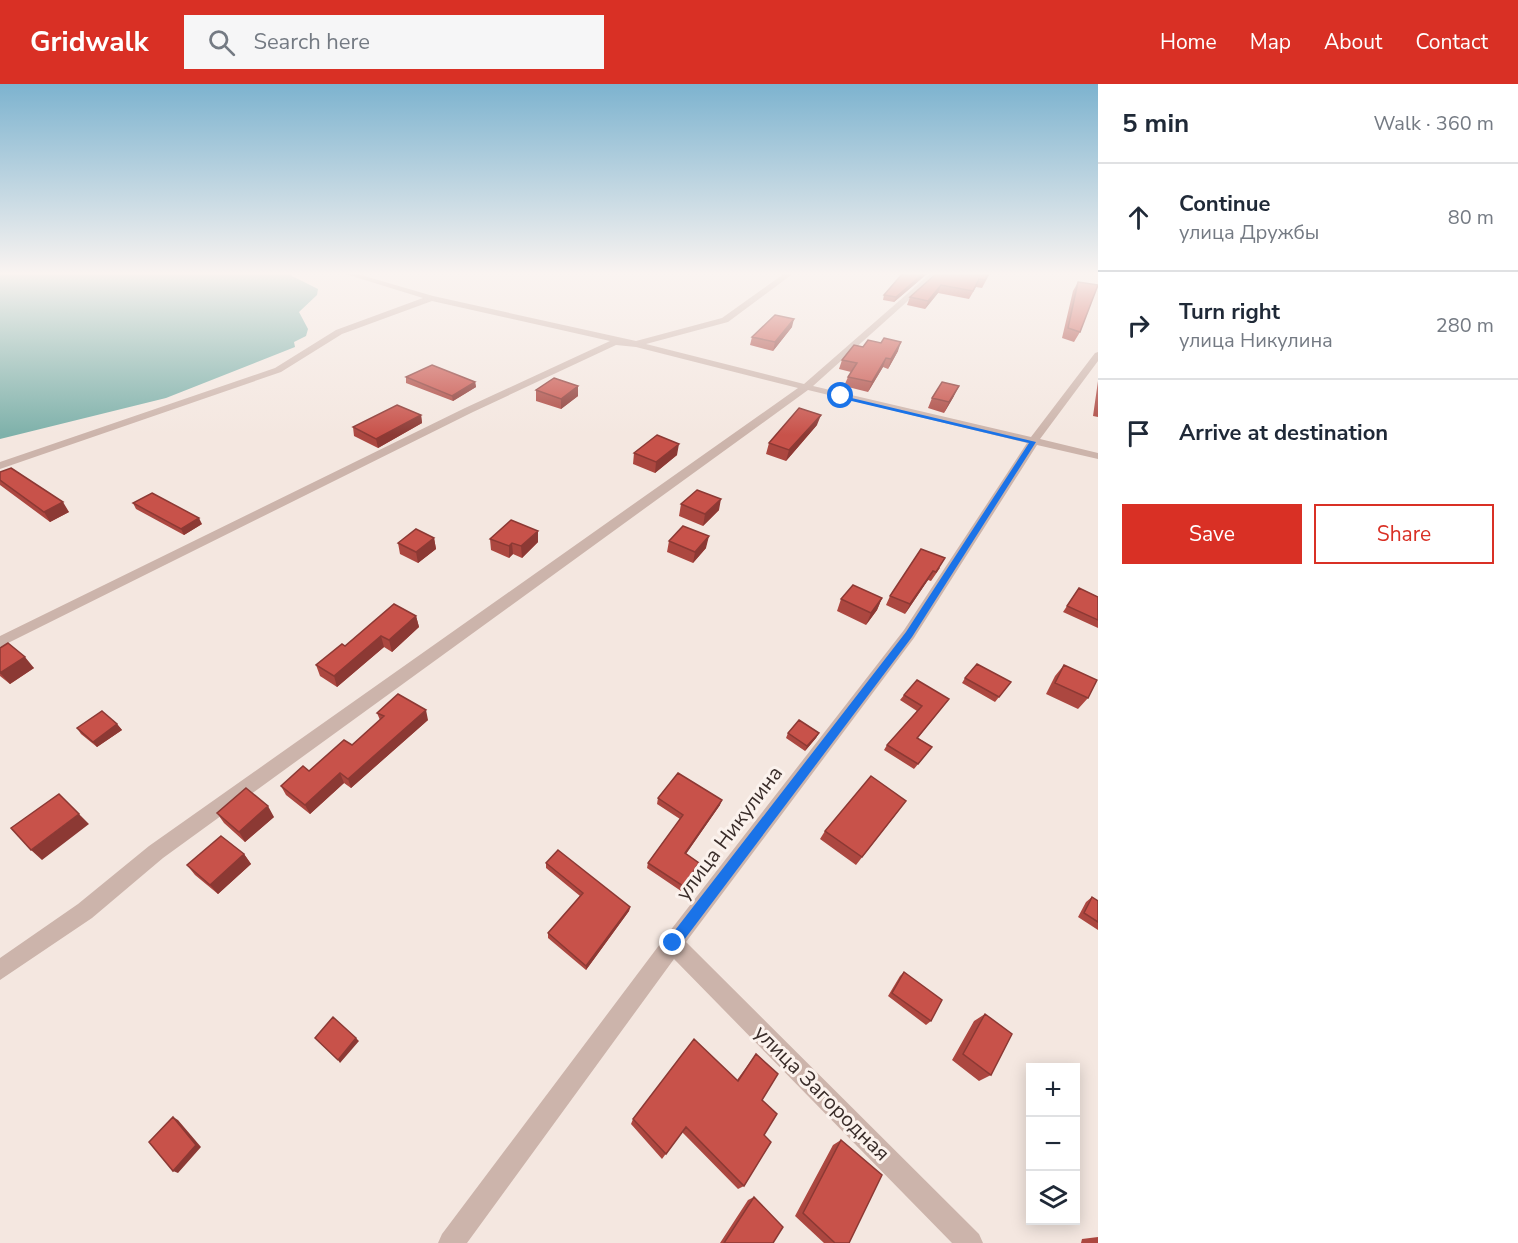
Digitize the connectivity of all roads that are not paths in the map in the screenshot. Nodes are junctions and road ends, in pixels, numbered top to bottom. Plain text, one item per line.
1 (352, 327) edge
2 (552, 327) edge
3 (699, 327) edge
4 (874, 327) edge
5 (615, 342) junction
6 (636, 344) junction
7 (1098, 356) edge
8 (806, 387) junction
9 (1033, 442) junction
10 (1098, 456) edge
11 (0, 466) edge
12 (0, 642) edge
13 (673, 943) junction
14 (0, 970) edge
15 (451, 1243) edge
16 (970, 1243) edge

1 - 11 street
2 - 5 street
3 - 6 street
4 - 8 street
5 - 6 street
5 - 12 street
6 - 8 street
7 - 9 street, улица Никулина
8 - 9 street
8 - 14 street
9 - 10 street
9 - 13 street, улица Никулина
13 - 15 street, улица Никулина
13 - 16 street, улица Загородная

